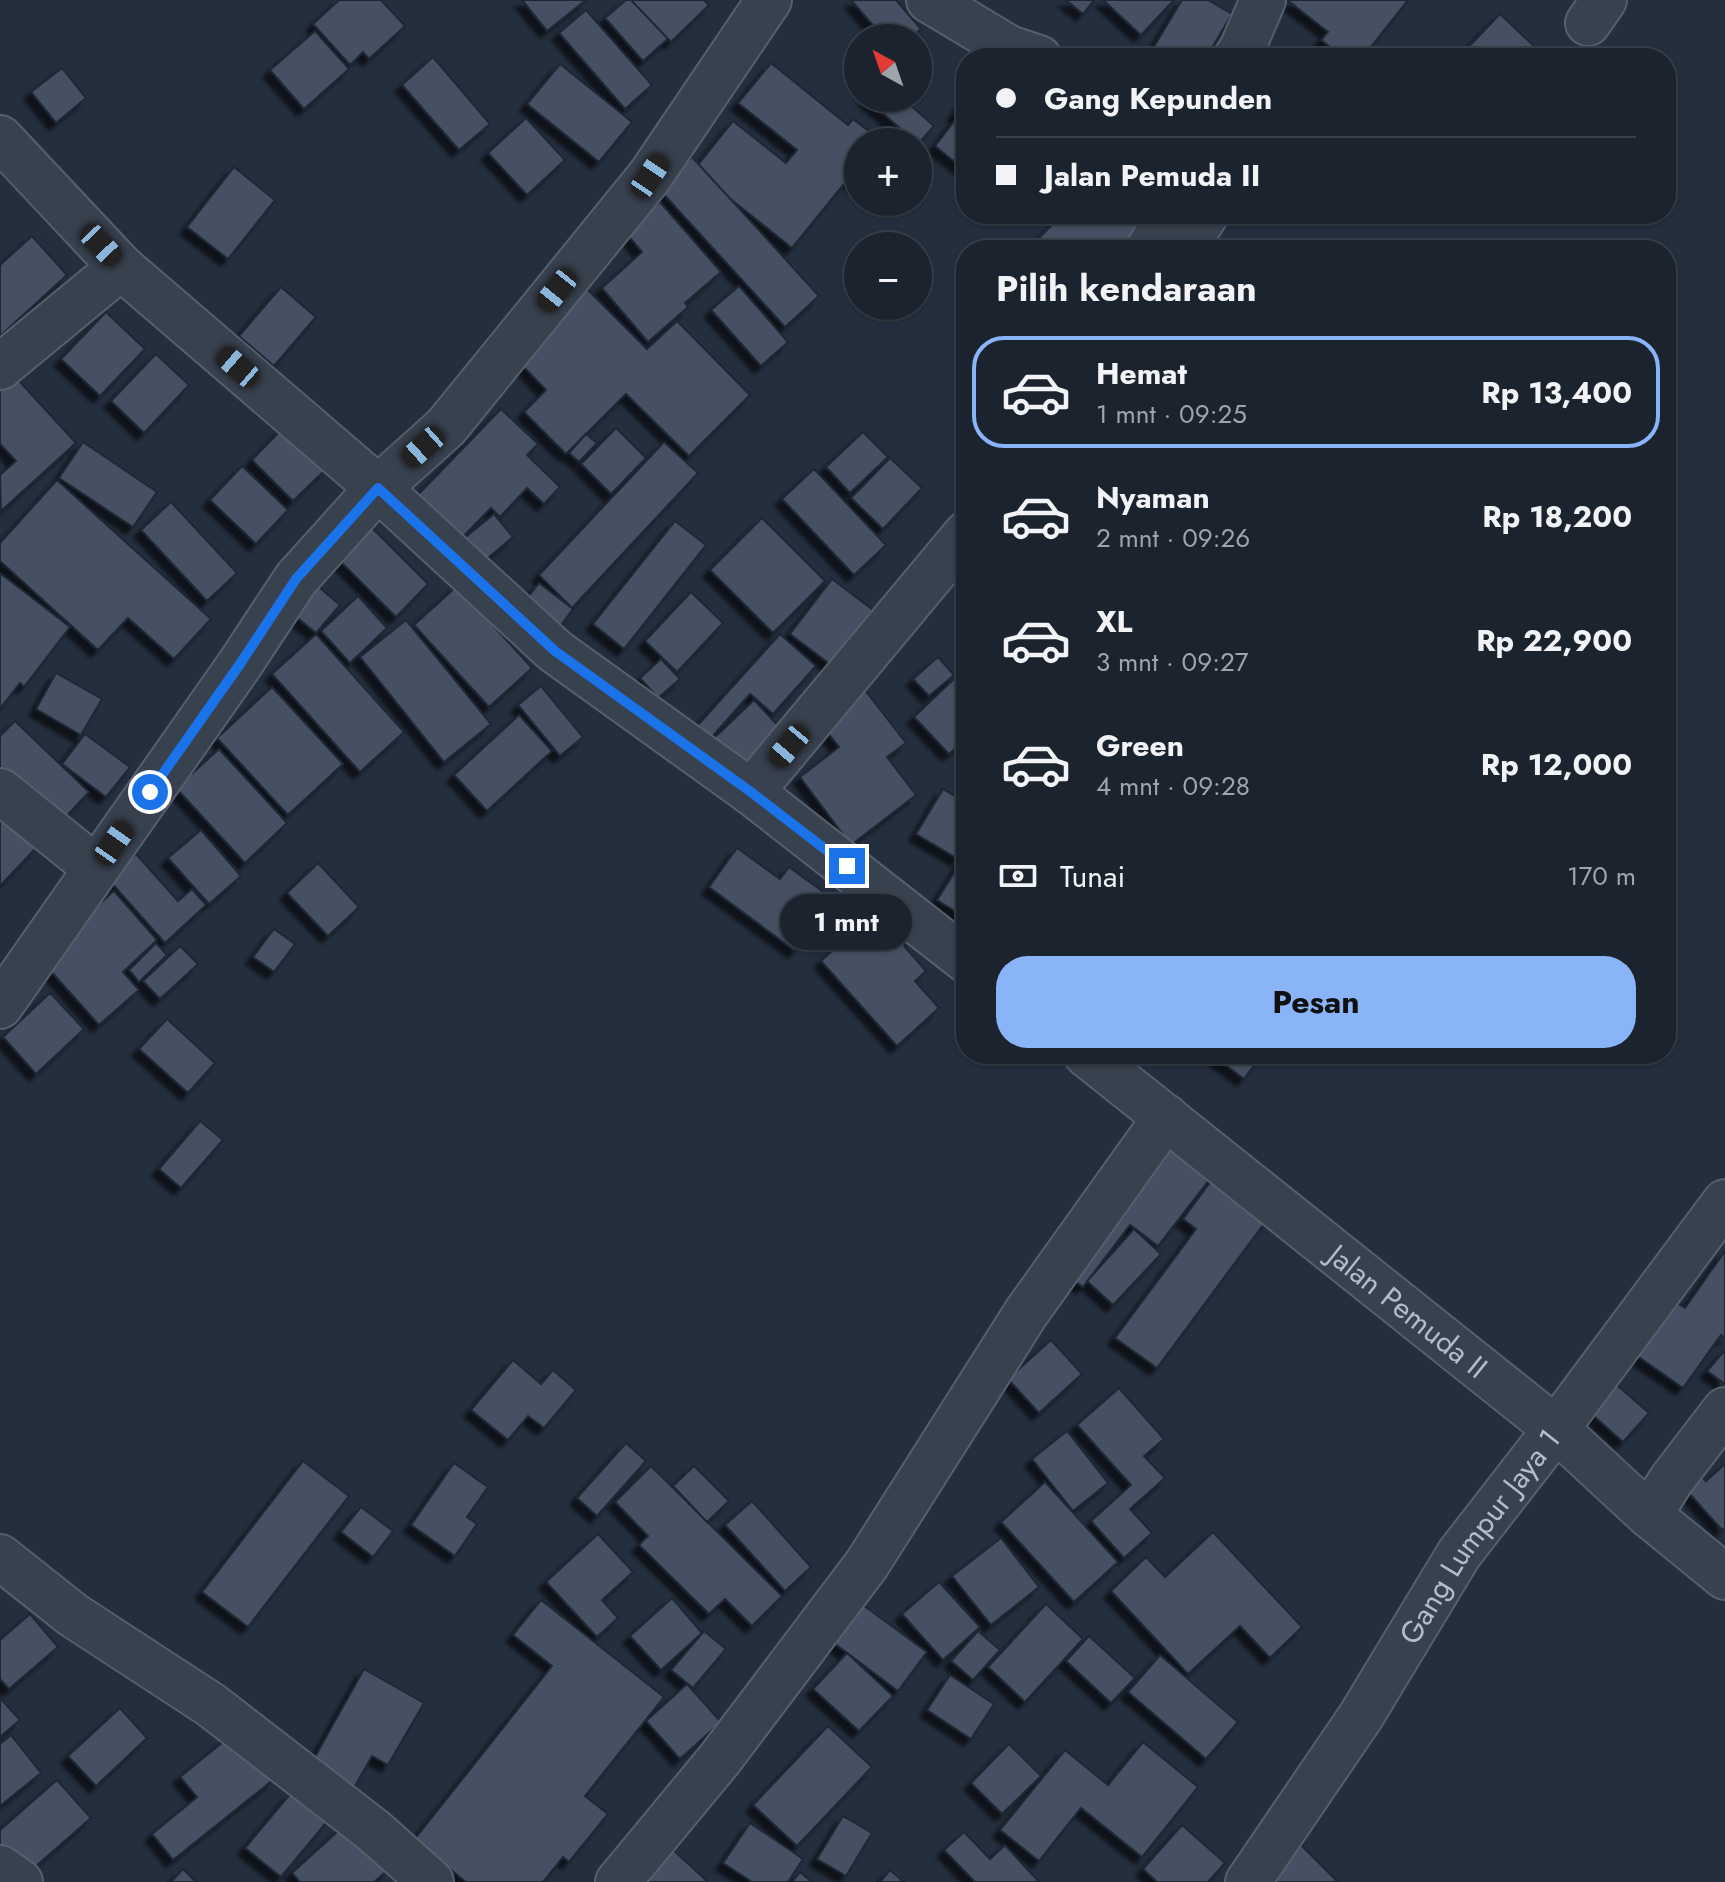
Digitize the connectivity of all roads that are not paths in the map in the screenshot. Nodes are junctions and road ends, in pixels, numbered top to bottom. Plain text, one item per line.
1 (769, 0) edge
2 (929, 0) edge
3 (1263, 0) edge
4 (1009, 48) edge
5 (1242, 48) edge
6 (0, 138) edge
7 (1154, 240) edge
8 (1178, 240) edge
9 (121, 267) junction
10 (0, 367) edge
11 (378, 488) junction
12 (956, 546) edge
13 (0, 791) edge
14 (751, 792) junction
15 (96, 868) junction
16 (956, 952) edge
17 (0, 1006) edge
18 (1099, 1064) edge
19 (1166, 1117) junction
20 (1725, 1202) edge
21 (1725, 1410) edge
22 (1556, 1429) junction
23 (1649, 1515) junction
24 (0, 1557) edge
25 (1725, 1577) edge
26 (0, 1868) edge
27 (20, 1882) edge
28 (431, 1882) edge
29 (618, 1882) edge
30 (1248, 1882) edge

1 - 11 street
2 - 4 street
3 - 5 street
6 - 9 street
7 - 8 street
9 - 10 street
9 - 11 street
11 - 14 street
11 - 15 street
12 - 14 street
13 - 15 street
14 - 16 street
15 - 17 street
18 - 19 street, Jalan Pemuda II
19 - 22 street, Jalan Pemuda II
19 - 29 street
20 - 22 street, Gang Lumpur Jaya 1
21 - 23 street
22 - 23 street, Jalan Pemuda II
22 - 30 street, Gang Lumpur Jaya 1
23 - 25 street, Jalan Pemuda II
24 - 28 street
26 - 27 street

